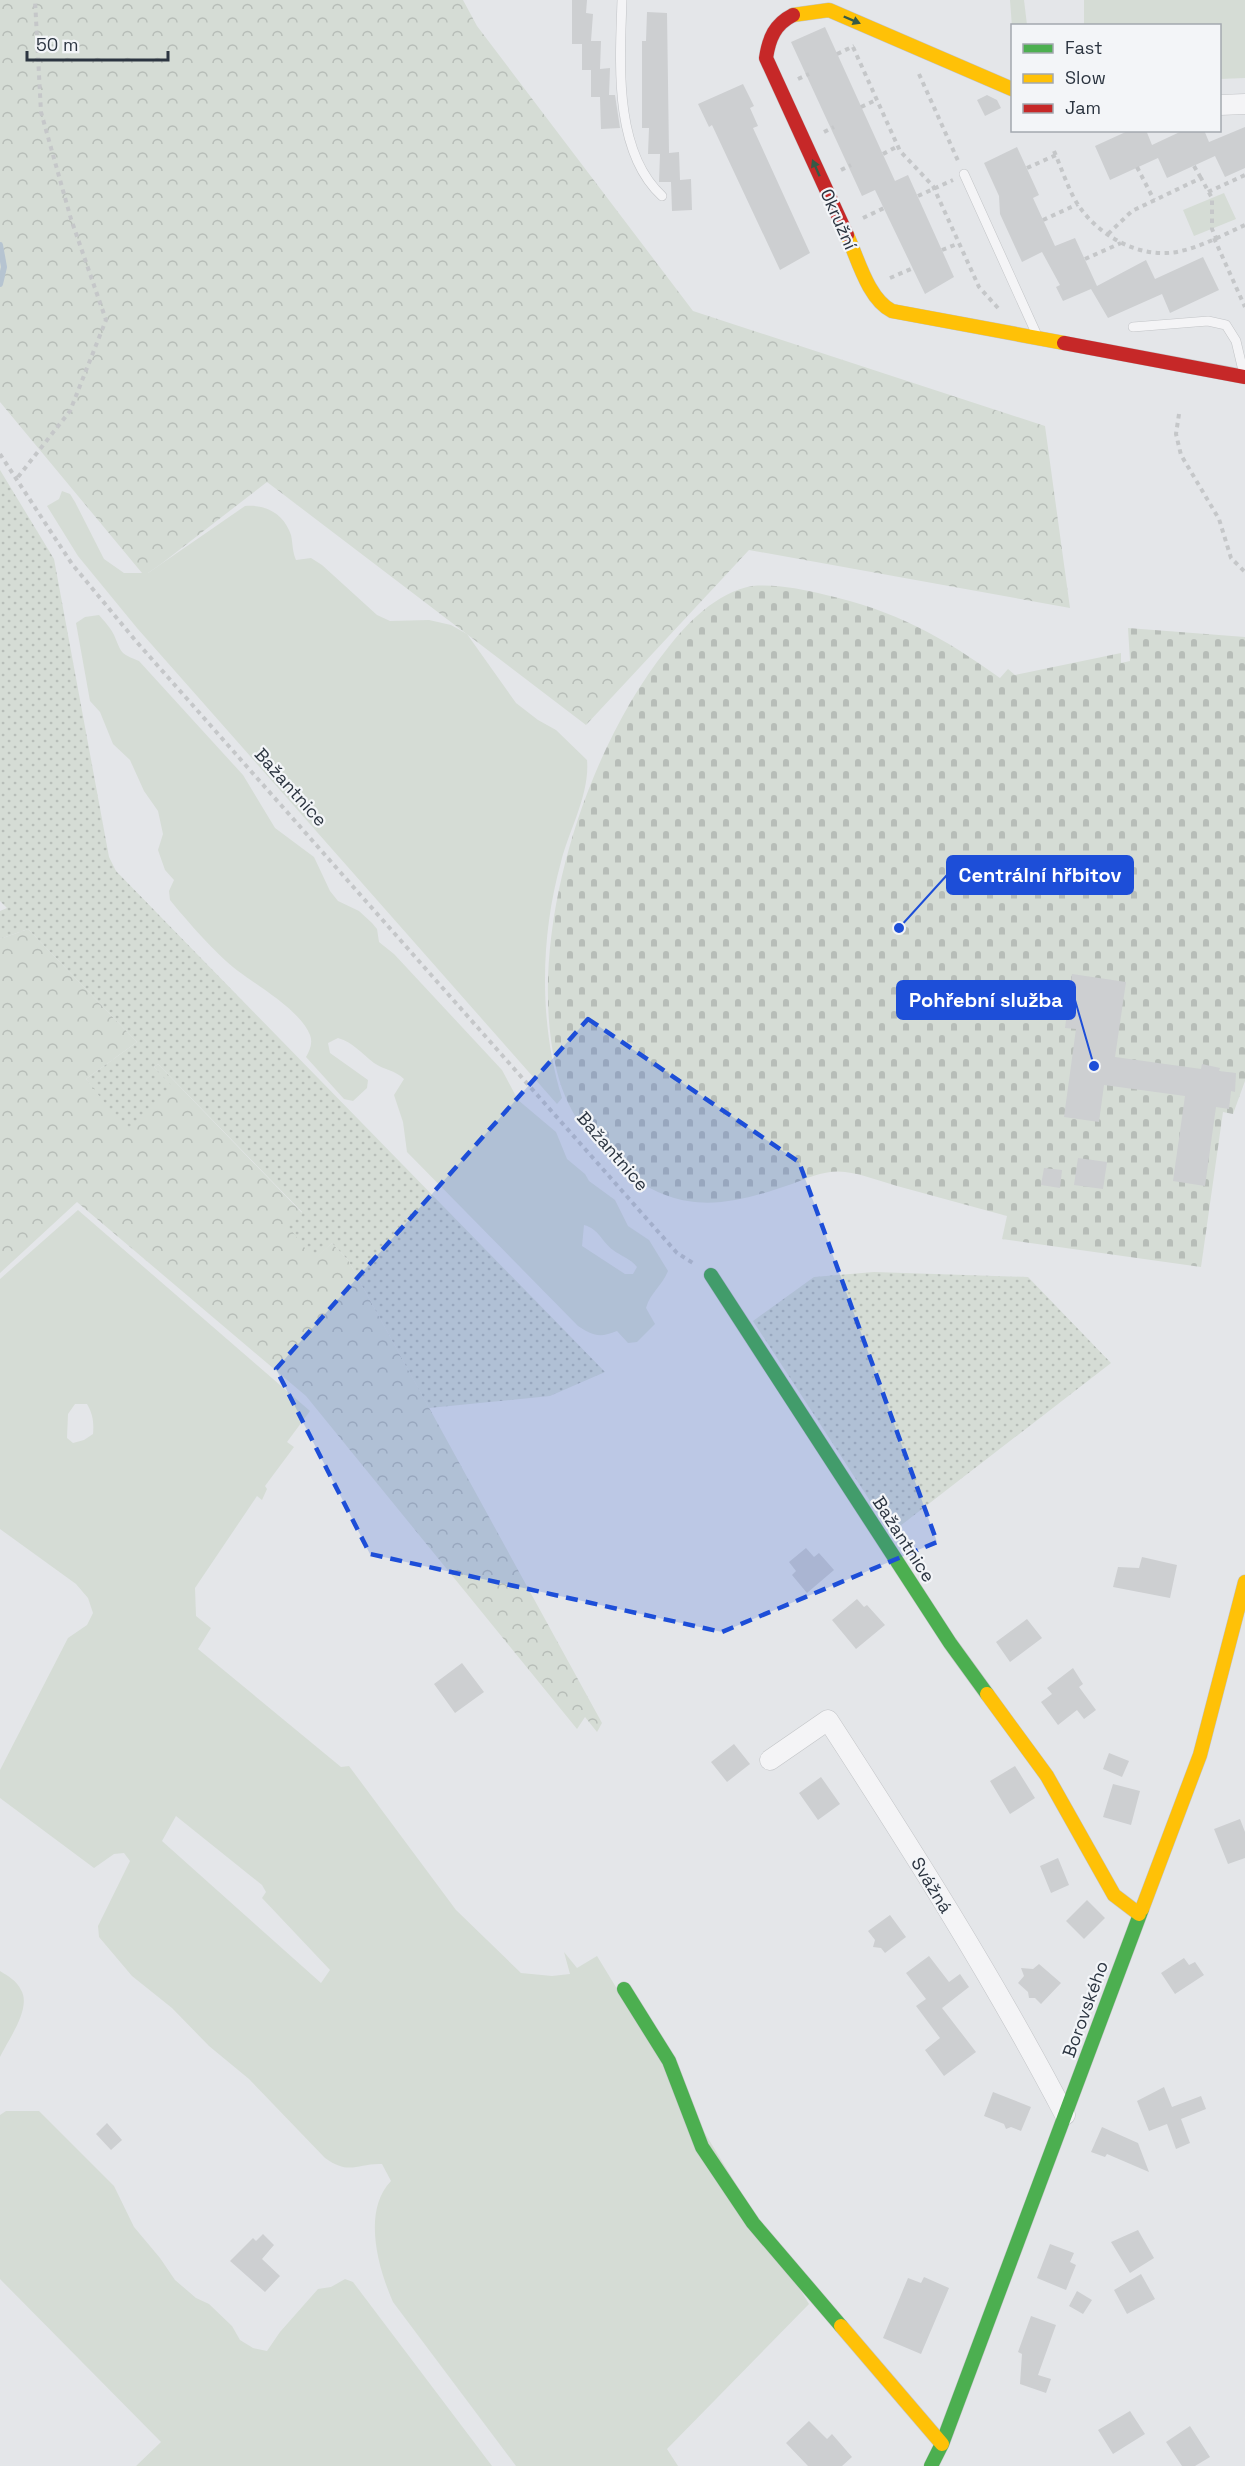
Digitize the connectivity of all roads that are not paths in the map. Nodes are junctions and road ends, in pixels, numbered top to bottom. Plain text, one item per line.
1 (622, 0) edge
2 (1011, 89) edge
3 (1221, 105) edge
4 (1245, 105) edge
5 (964, 174) road end
6 (662, 196) dead end
7 (1133, 327) dead end
8 (1038, 338) junction
9 (1245, 377) edge
10 (711, 1275) road end
11 (1245, 1582) edge
12 (1238, 1640) edge
13 (770, 1760) dead end
14 (1138, 1914) junction
15 (624, 1989) dead end
16 (1065, 2115) junction
17 (942, 2444) junction
18 (931, 2466) edge

1 - 6 lane
8 -> 2 street, Okružní
3 - 4 street
5 - 8 lane
7 - 9 lane
8 - 9 street, Okružní
10 - 14 street, Bažantnice
11 - 12 street, Borovského
12 - 14 street, Borovského
13 - 16 street, Svážná
14 - 16 street, Borovského
15 - 17 street
16 - 17 street, Borovského
17 - 18 street, Borovského

